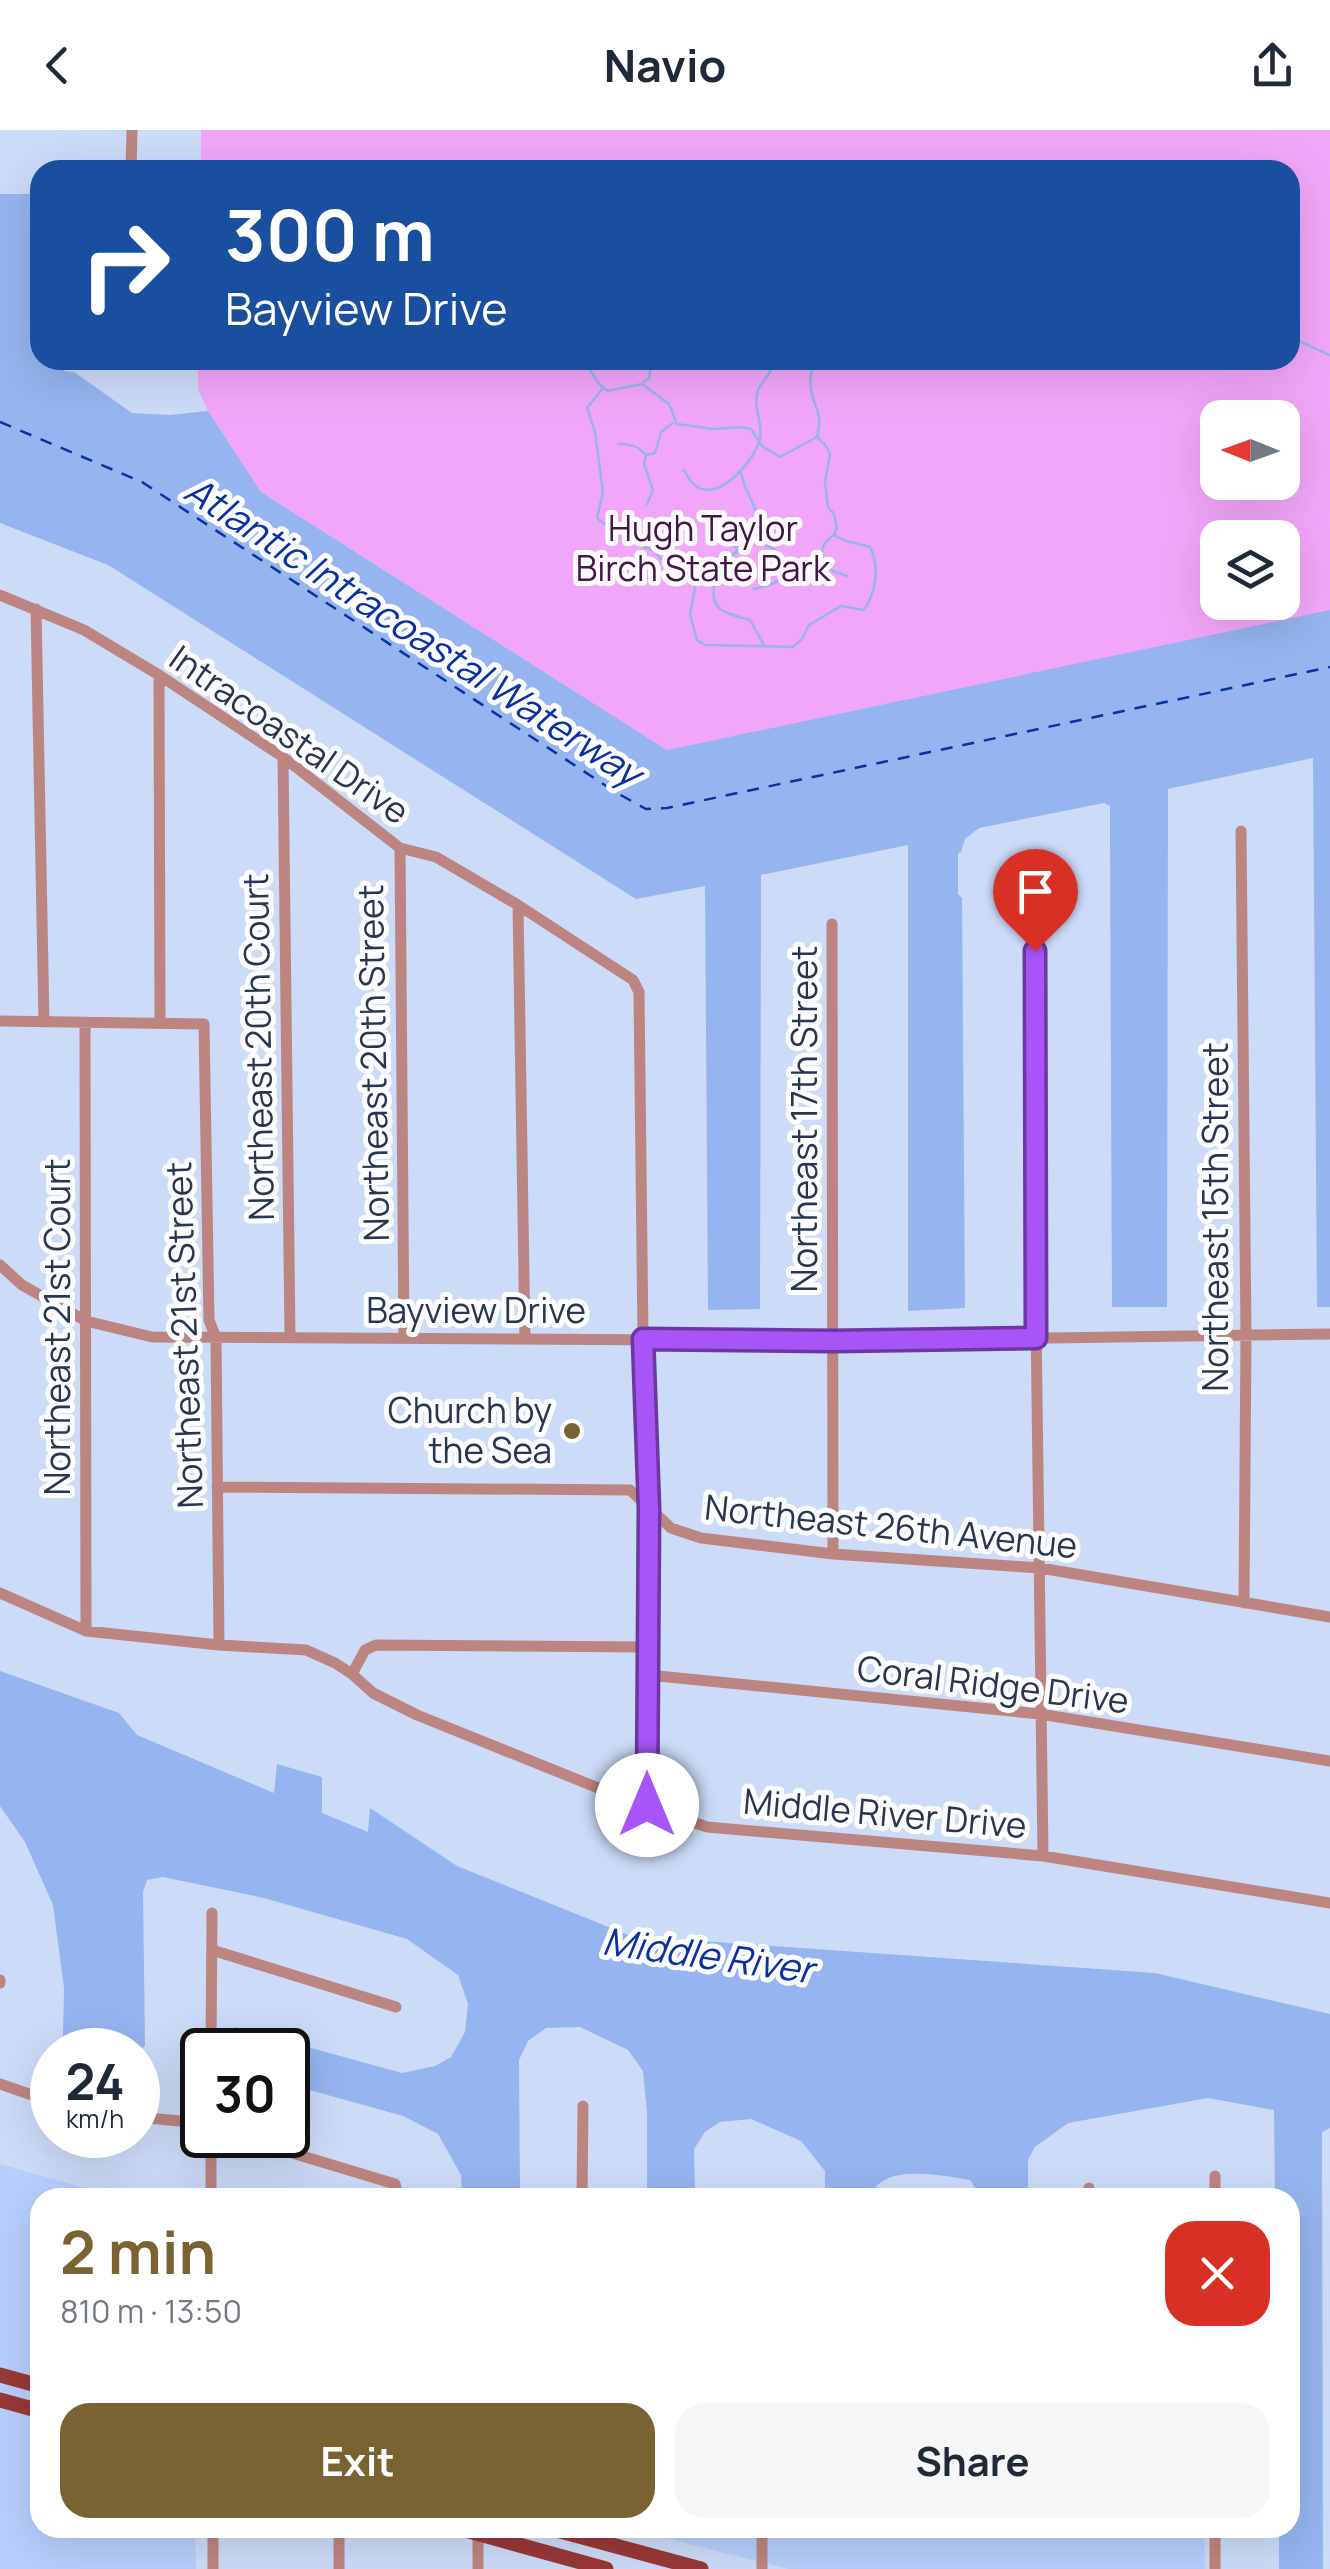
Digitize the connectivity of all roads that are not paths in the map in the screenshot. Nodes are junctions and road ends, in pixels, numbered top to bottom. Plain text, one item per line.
1 (132, 130) edge
2 (132, 160) edge
3 (0, 594) edge
4 (36, 608) junction
5 (159, 675) junction
6 (282, 757) junction
7 (1241, 831) dead end
8 (400, 848) junction
9 (1035, 877) dead end
10 (518, 906) junction
11 (832, 924) dead end
12 (0, 1021) edge
13 (44, 1022) junction
14 (84, 1022) junction
15 (160, 1024) junction
16 (0, 1266) edge
17 (86, 1321) junction
18 (1330, 1334) edge
19 (1246, 1335) junction
20 (290, 1337) junction
21 (216, 1338) junction
22 (404, 1338) junction
23 (1036, 1338) junction
24 (525, 1339) junction
25 (643, 1339) junction
26 (833, 1341) junction
27 (217, 1486) junction
28 (649, 1509) junction
29 (833, 1554) junction
30 (1040, 1568) junction
31 (0, 1593) edge
32 (1244, 1603) junction
33 (1330, 1617) edge
34 (86, 1631) junction
35 (218, 1644) junction
36 (647, 1647) junction
37 (352, 1674) junction
38 (648, 1674) junction
39 (1040, 1714) junction
40 (1330, 1761) edge
41 (647, 1805) junction
42 (1042, 1856) junction
43 (1330, 1902) edge
44 (212, 1912) dead end
45 (212, 1950) junction
46 (396, 2007) dead end
47 (211, 2028) edge
48 (0, 2084) edge
49 (30, 2094) edge
50 (584, 2106) dead end
51 (211, 2158) edge
52 (309, 2158) edge
53 (1214, 2176) dead end
54 (211, 2188) edge
55 (396, 2188) edge
56 (582, 2188) edge
57 (1214, 2188) edge
58 (0, 2375) edge
59 (30, 2383) edge
60 (0, 2400) edge
61 (30, 2408) edge
62 (213, 2538) edge
63 (339, 2538) edge
64 (478, 2538) edge
65 (496, 2538) edge
66 (586, 2538) edge
67 (762, 2538) edge
68 (1215, 2538) edge
69 (213, 2569) edge
70 (339, 2569) edge
71 (478, 2569) edge
72 (606, 2569) edge
73 (701, 2569) edge
74 (762, 2569) edge
75 (1215, 2569) edge

1 - 2 street
3 - 4 street, Intracoastal Drive
4 - 5 street, Intracoastal Drive
4 - 13 street
5 - 6 street, Intracoastal Drive
5 - 15 street
6 - 8 street, Intracoastal Drive
6 - 20 street, Northeast 20th Court
7 - 19 street, Northeast 15th Street
8 - 10 street, Intracoastal Drive
8 - 22 street, Northeast 20th Street
9 - 23 street
10 - 24 street
10 - 25 street, Intracoastal Drive
11 - 26 street, Northeast 17th Street
12 - 13 street
13 - 14 street
14 - 15 street
14 - 17 street, Northeast 21st Court
15 - 21 street, Northeast 21st Street
16 - 17 street, Bayview Drive
17 - 21 street, Bayview Drive
17 - 34 street, Northeast 21st Court
18 - 19 street, Bayview Drive
19 - 23 street, Bayview Drive
19 - 32 street, Northeast 15th Street
20 - 21 street, Bayview Drive
20 - 22 street, Bayview Drive
21 - 27 street, Northeast 21st Street
22 - 24 street, Bayview Drive
23 - 26 street, Bayview Drive
23 - 30 street
24 - 25 street, Bayview Drive
25 - 26 street, Bayview Drive
25 - 28 street
26 - 29 street, Northeast 17th Street
27 - 28 street, Northeast 26th Avenue
27 - 35 street, Northeast 21st Street
28 - 29 street, Northeast 26th Avenue
28 - 36 street
29 - 30 street, Northeast 26th Avenue
30 - 32 street, Northeast 26th Avenue
30 - 39 street
31 - 34 street, Middle River Drive
32 - 33 street, Northeast 26th Avenue
34 - 35 street, Middle River Drive
35 - 37 street, Middle River Drive
36 - 37 street
36 - 38 street
37 - 41 street, Middle River Drive
38 - 39 street, Coral Ridge Drive
38 - 41 street
39 - 40 street, Coral Ridge Drive
39 - 42 street
41 - 42 street, Middle River Drive
42 - 43 street, Middle River Drive
44 - 45 street
45 - 46 street
45 - 47 street
48 - 49 street
50 - 56 street
51 - 54 street
52 - 55 street
53 - 57 street
58 - 59 main road
60 - 61 main road
62 - 69 street
63 - 70 street
64 - 71 street
65 - 72 main road
66 - 73 main road
67 - 74 street
68 - 75 street

